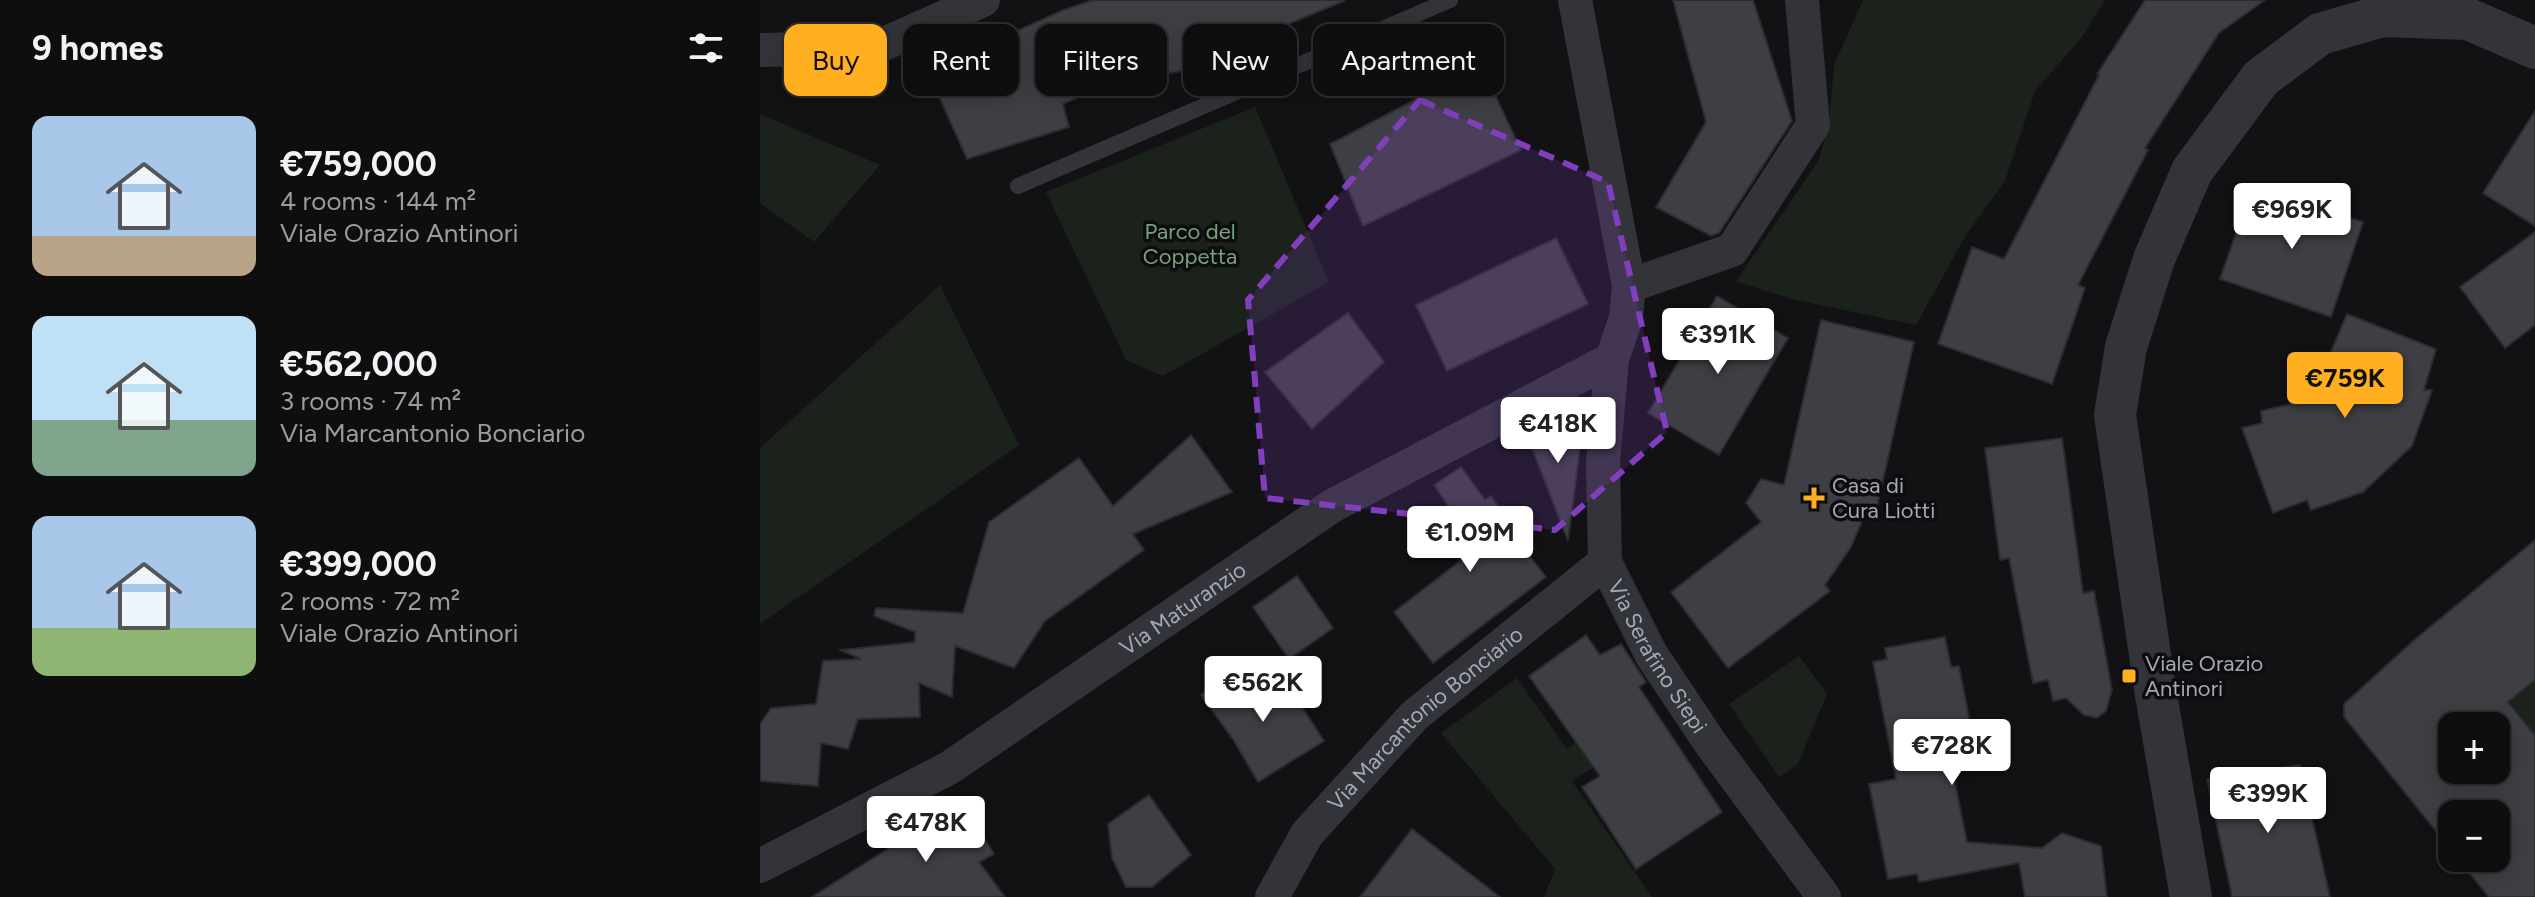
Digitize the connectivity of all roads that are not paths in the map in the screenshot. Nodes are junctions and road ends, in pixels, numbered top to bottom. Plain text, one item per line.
1 (983, 0) edge
2 (1450, 0) edge
3 (1575, 0) edge
4 (1802, 0) edge
5 (2535, 48) edge
6 (760, 50) edge
7 (1018, 186) dead end
8 (1629, 286) junction
9 (1612, 359) junction
10 (1605, 562) junction
11 (760, 866) edge
12 (1272, 897) edge
13 (1824, 897) edge
14 (2191, 897) edge

1 - 6 street
2 - 7 lane
3 - 8 street, Via Serafino Siepi
4 - 8 street
5 - 14 street
8 - 9 street, Via Serafino Siepi
9 - 10 street, Via Serafino Siepi
9 - 11 street, Via Maturanzio
10 - 12 street, Via Marcantonio Bonciario
10 - 13 street, Via Serafino Siepi

